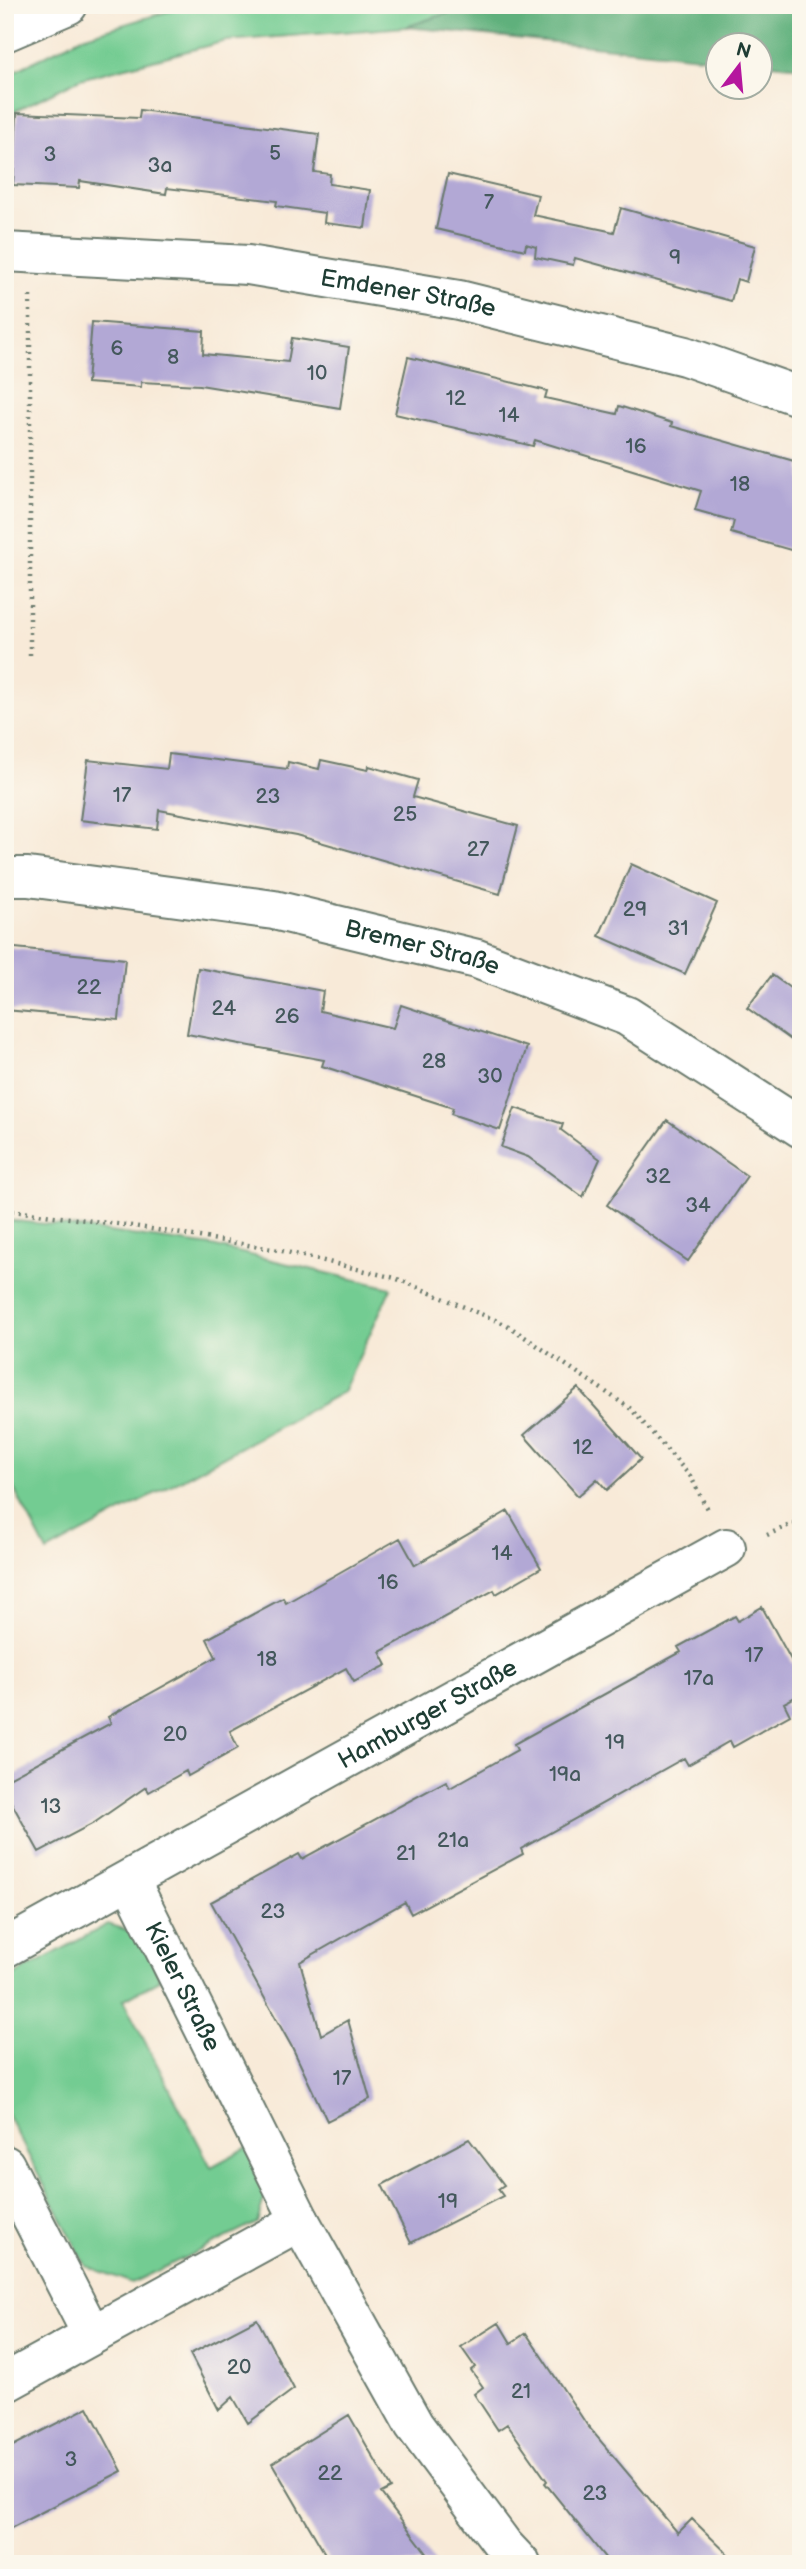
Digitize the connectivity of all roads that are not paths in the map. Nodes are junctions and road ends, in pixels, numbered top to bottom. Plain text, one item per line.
1 (68, 5) edge
2 (5, 32) edge
3 (17, 252) edge
4 (801, 397) edge
5 (5, 877) edge
6 (801, 1128) edge
7 (726, 1548) road end
8 (130, 1880) junction
9 (5, 1948) edge
10 (5, 2165) edge
11 (300, 2221) junction
12 (92, 2336) junction
13 (5, 2383) edge
14 (520, 2564) edge

1 - 2 street
3 - 4 street, Emdener Straße
5 - 6 street, Bremer Straße
7 - 8 street, Hamburger Straße
8 - 9 street
8 - 11 street, Kieler Straße
10 - 12 street
11 - 12 street
11 - 14 street, Kieler Straße
12 - 13 street

